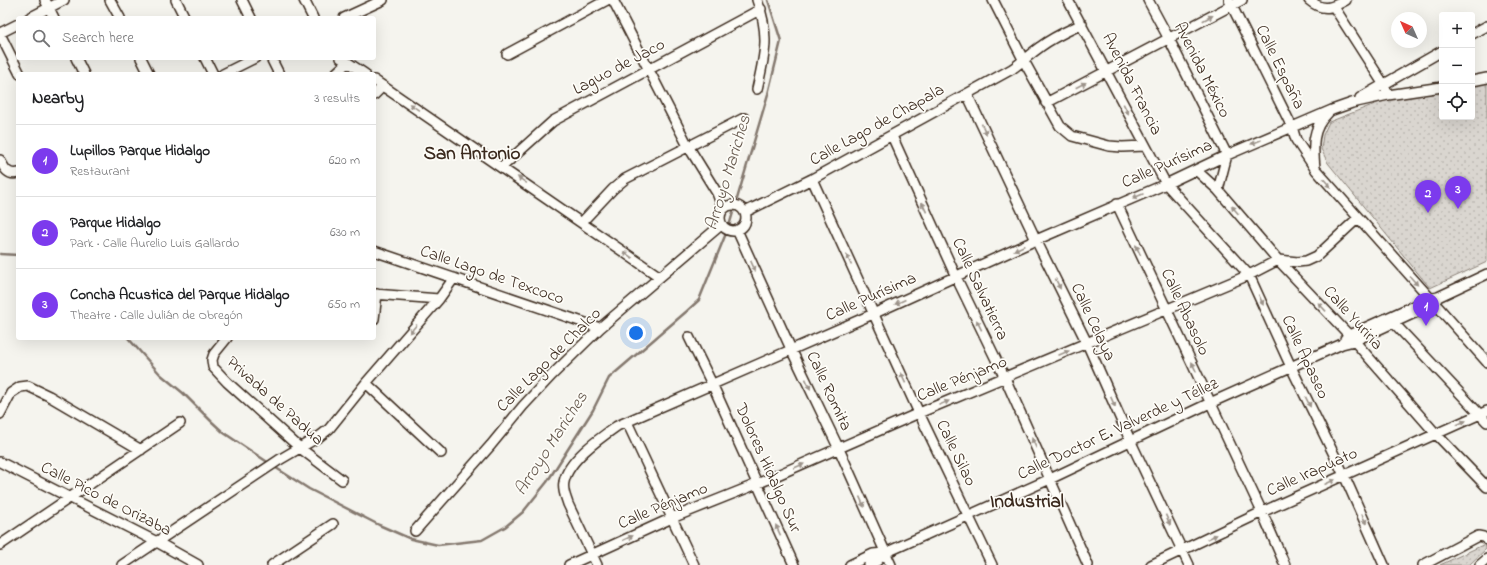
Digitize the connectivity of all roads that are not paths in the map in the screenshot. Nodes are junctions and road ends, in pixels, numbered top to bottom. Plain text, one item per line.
1 (64, 0) edge
2 (110, 0) edge
3 (176, 0) edge
4 (242, 0) edge
5 (304, 0) edge
6 (382, 0) edge
7 (607, 0) edge
8 (613, 0) edge
9 (757, 0) edge
10 (993, 0) edge
11 (1068, 0) edge
12 (1148, 0) edge
13 (1242, 0) edge
14 (1309, 0) edge
15 (1346, 0) edge
16 (370, 3) edge
17 (1230, 3) edge
18 (47, 4) edge
19 (1334, 7) junction
20 (761, 10) junction
21 (32, 16) edge
22 (53, 16) edge
23 (119, 16) edge
24 (184, 16) edge
25 (250, 16) edge
26 (312, 16) edge
27 (347, 16) edge
28 (1082, 24) junction
29 (16, 25) edge
30 (1487, 26) edge
31 (1475, 32) edge
32 (0, 34) edge
33 (1169, 39) junction
34 (1439, 53) edge
35 (507, 54) dead end
36 (77, 60) edge
37 (142, 60) edge
38 (206, 60) edge
39 (251, 60) edge
40 (272, 60) edge
41 (344, 60) edge
42 (1024, 62) junction
43 (649, 70) junction
44 (19, 72) edge
45 (83, 72) edge
46 (148, 72) edge
47 (212, 72) edge
48 (227, 72) edge
49 (278, 72) edge
50 (336, 72) edge
51 (362, 72) edge
52 (1107, 72) junction
53 (1487, 78) edge
54 (1475, 80) edge
55 (376, 81) edge
56 (1384, 85) junction
57 (383, 86) junction
58 (1439, 87) edge
59 (757, 89) dead end
60 (376, 93) edge
61 (967, 94) junction
62 (1388, 95) junction
63 (1352, 102) junction
64 (1046, 103) junction
65 (1332, 110) junction
66 (744, 118) dead end
67 (1292, 127) junction
68 (892, 136) junction
69 (688, 146) junction
70 (1145, 146) junction
71 (1227, 155) junction
72 (1, 163) edge
73 (502, 167) junction
74 (1196, 170) junction
75 (1316, 170) junction
76 (16, 174) edge
77 (812, 179) junction
78 (1166, 184) junction
79 (1218, 190) junction
80 (1117, 204) junction
81 (723, 209) junction
82 (744, 211) junction
83 (1358, 218) junction
84 (582, 222) junction
85 (722, 226) junction
86 (735, 231) junction
87 (1036, 240) junction
88 (376, 252) edge
89 (1278, 260) junction
90 (1487, 274) edge
91 (1249, 275) junction
92 (956, 276) junction
93 (660, 277) junction
94 (454, 278) junction
95 (376, 294) edge
96 (439, 299) junction
97 (1434, 300) junction
98 (1166, 310) junction
99 (873, 314) junction
100 (1393, 322) junction
101 (600, 328) junction
102 (689, 337) dead end
103 (1351, 338) junction
104 (225, 340) edge
105 (1086, 343) junction
106 (791, 349) junction
107 (1487, 362) edge
108 (1291, 366) junction
109 (1005, 378) junction
110 (366, 383) junction
111 (713, 384) junction
112 (1210, 403) junction
113 (919, 413) junction
114 (1484, 413) edge
115 (0, 414) edge
116 (627, 422) junction
117 (1487, 422) edge
118 (180, 423) dead end
119 (1436, 434) junction
120 (1130, 440) junction
121 (300, 448) junction
122 (141, 450) junction
123 (839, 450) junction
124 (441, 453) dead end
125 (0, 462) edge
126 (1344, 475) junction
127 (1050, 479) junction
128 (342, 480) dead end
129 (757, 484) junction
130 (1487, 487) edge
131 (71, 498) junction
132 (1262, 512) junction
133 (969, 515) junction
134 (672, 518) junction
135 (333, 524) dead end
136 (414, 531) dead end
137 (1485, 538) edge
138 (157, 542) junction
139 (0, 545) edge
140 (1182, 551) junction
141 (885, 553) junction
142 (592, 554) junction
143 (122, 565) edge
144 (198, 565) edge
145 (272, 565) edge
146 (569, 565) edge
147 (597, 565) edge
148 (694, 565) edge
149 (794, 565) edge
150 (850, 565) edge
151 (868, 565) edge
152 (891, 565) edge
153 (992, 565) edge
154 (1088, 565) edge
155 (1151, 565) edge
156 (1189, 565) edge
157 (1285, 565) edge
158 (1384, 565) edge
159 (1423, 565) edge

1 - 18 street
2 - 23 street
3 - 24 street
4 - 25 street
5 - 26 street
6 - 16 street
7 - 35 street
8 - 43 street
9 - 20 street
10 - 42 street
11 - 28 street, Avenida Francia
12 - 33 street, Avenida México
13 - 17 street
14 - 19 street
15 - 19 street
16 - 27 street
33 -> 17 street
17 - 67 street, Calle España
18 - 21 street
18 - 22 street
19 - 56 street
20 - 43 street, Laguo de Jaco
20 - 59 street
28 - 42 street
28 - 52 street, Avenida Francia
29 - 32 street
30 - 31 street
32 - 44 street
33 - 52 street
33 - 71 street, Avenida México
34 - 56 street
36 - 45 street
37 - 46 street
38 - 47 street
39 - 48 street
40 - 49 street
41 - 50 street
41 - 51 street
42 - 61 street, Calle Lago de Chapala
42 - 64 street
43 - 69 street
43 - 73 street, Laguo de Jaco
64 -> 52 street
52 -> 70 street, Avenida Francia
53 - 54 street
55 - 57 street
56 - 62 street
56 - 63 street
57 - 60 street
73 -> 57 street
58 - 62 street
61 - 68 street, Calle Lago de Chapala
61 -> 87 street, Calle Celaya
62 - 63 street
63 - 65 street, Calle Purísima
64 - 70 street
65 - 67 street, Calle Purísima
65 - 75 street
66 - 69 street
67 -> 71 street, Calle Purísima
67 - 75 street, Calle España
68 - 77 street, Calle Lago de Chapala
92 -> 68 street, Calle Salvatierra
69 - 81 street
69 - 84 street
70 - 78 street, Avenida Francia
71 - 74 street, Calle Purísima
71 - 79 street
72 - 76 street
84 -> 73 street
74 - 78 street, Calle Purísima
74 - 79 street, Calle Yuriria
75 -> 83 street, Calle España
77 - 82 street, Calle Lago de Chapala
99 -> 77 street, Calle Silao
78 -> 80 street, Calle Purísima
78 - 91 street, Calle Apaseo
89 -> 79 street, Calle Yuriria
80 - 87 street, Calle Purísima
98 -> 80 street, Calle Abasolo
81 - 82 street
81 - 85 street
82 - 86 street
83 - 89 street
83 -> 97 street, Calle España
93 -> 84 street
85 - 86 street
85 - 93 street, Calle Lago de Chalco
86 -> 106 street, Calle Romita
87 -> 92 street, Calle Purísima
87 -> 105 street, Calle Celaya
88 - 94 street, Calle Lago de Texcoco
89 - 91 street, Calle Pénjamo
103 -> 89 street, Calle Yuriria
90 - 97 street
91 - 98 street, Calle Pénjamo
91 -> 108 street, Calle Apaseo
92 -> 99 street, Calle Purísima
109 -> 92 street, Calle Salvatierra
93 - 101 street, Calle Lago de Chalco
94 - 96 street
94 - 101 street, Calle Lago de Texcoco
95 - 96 street
96 -> 110 street
97 - 100 street, Calle Doctor E. Valverde y Téllez
97 - 103 street, Calle Doctor E. Valverde y Téllez
97 - 107 street, Calle España
98 - 105 street, Calle Pénjamo
112 -> 98 street, Calle Abasolo
99 - 106 street, Calle Purísima
113 -> 99 street, Calle Silao
100 - 103 street, Calle Doctor E. Valverde y Téllez
100 - 114 street
101 - 136 street, Calle Lago de Chalco
102 - 111 street, Dolores Hidalgo Sur
103 - 108 street, Calle Doctor E. Valverde y Téllez
103 - 119 street, Calle Yuriria
104 - 121 street, Privada de Padua
109 -> 105 street, Calle Pénjamo
105 -> 120 street, Calle Celaya
106 - 111 street, Calle Purísima
106 -> 123 street, Calle Romita
108 - 112 street, Calle Doctor E. Valverde y Téllez
108 -> 126 street, Calle Apaseo
113 -> 109 street, Calle Pénjamo
127 -> 109 street, Calle Salvatierra
110 - 121 street
110 - 124 street
111 - 116 street, Calle Purísima
111 - 129 street, Dolores Hidalgo Sur
112 - 120 street, Calle Doctor E. Valverde y Téllez
112 - 132 street, Calle Abasolo
113 - 123 street, Calle Pénjamo
113 - 133 street, Calle Silao
114 - 117 street
119 -> 114 street, Calle Irapuato
115 - 122 street
116 - 134 street
116 - 142 street, Calle Purísima
118 - 122 street
119 - 126 street, Calle Irapuato
119 - 130 street, Calle Yuriria
120 - 127 street, Calle Doctor E. Valverde y Téllez
120 -> 140 street, Calle Celaya
121 - 128 street, Privada de Padua
121 - 138 street
122 - 131 street
129 -> 123 street, Calle Pénjamo
123 -> 141 street, Calle Romita
125 - 131 street, Calle Pico de Orizaba
132 -> 126 street, Calle Irapuato
126 -> 158 street, Calle Apaseo
127 - 133 street, Calle Doctor E. Valverde y Téllez
127 - 154 street, Calle Salvatierra
129 - 134 street, Calle Pénjamo
149 -> 129 street, Dolores Hidalgo Sur
131 - 138 street, Calle Pico de Orizaba
131 - 139 street
140 -> 132 street, Calle Irapuato
132 - 157 street, Calle Abasolo
133 - 141 street, Calle Doctor E. Valverde y Téllez
133 - 153 street, Calle Silao
142 -> 134 street, Calle Pénjamo
134 - 148 street
135 - 145 street
137 - 159 street
138 - 143 street
138 - 144 street, Calle Pico de Orizaba
140 - 155 street, Calle Irapuato
140 - 156 street, Calle Celaya
141 - 150 street, Calle Doctor E. Valverde y Téllez
141 - 151 street, Calle Doctor E. Valverde y Téllez
141 - 152 street, Calle Romita
142 - 146 street, Calle Pénjamo
142 - 147 street, Calle Purísima

